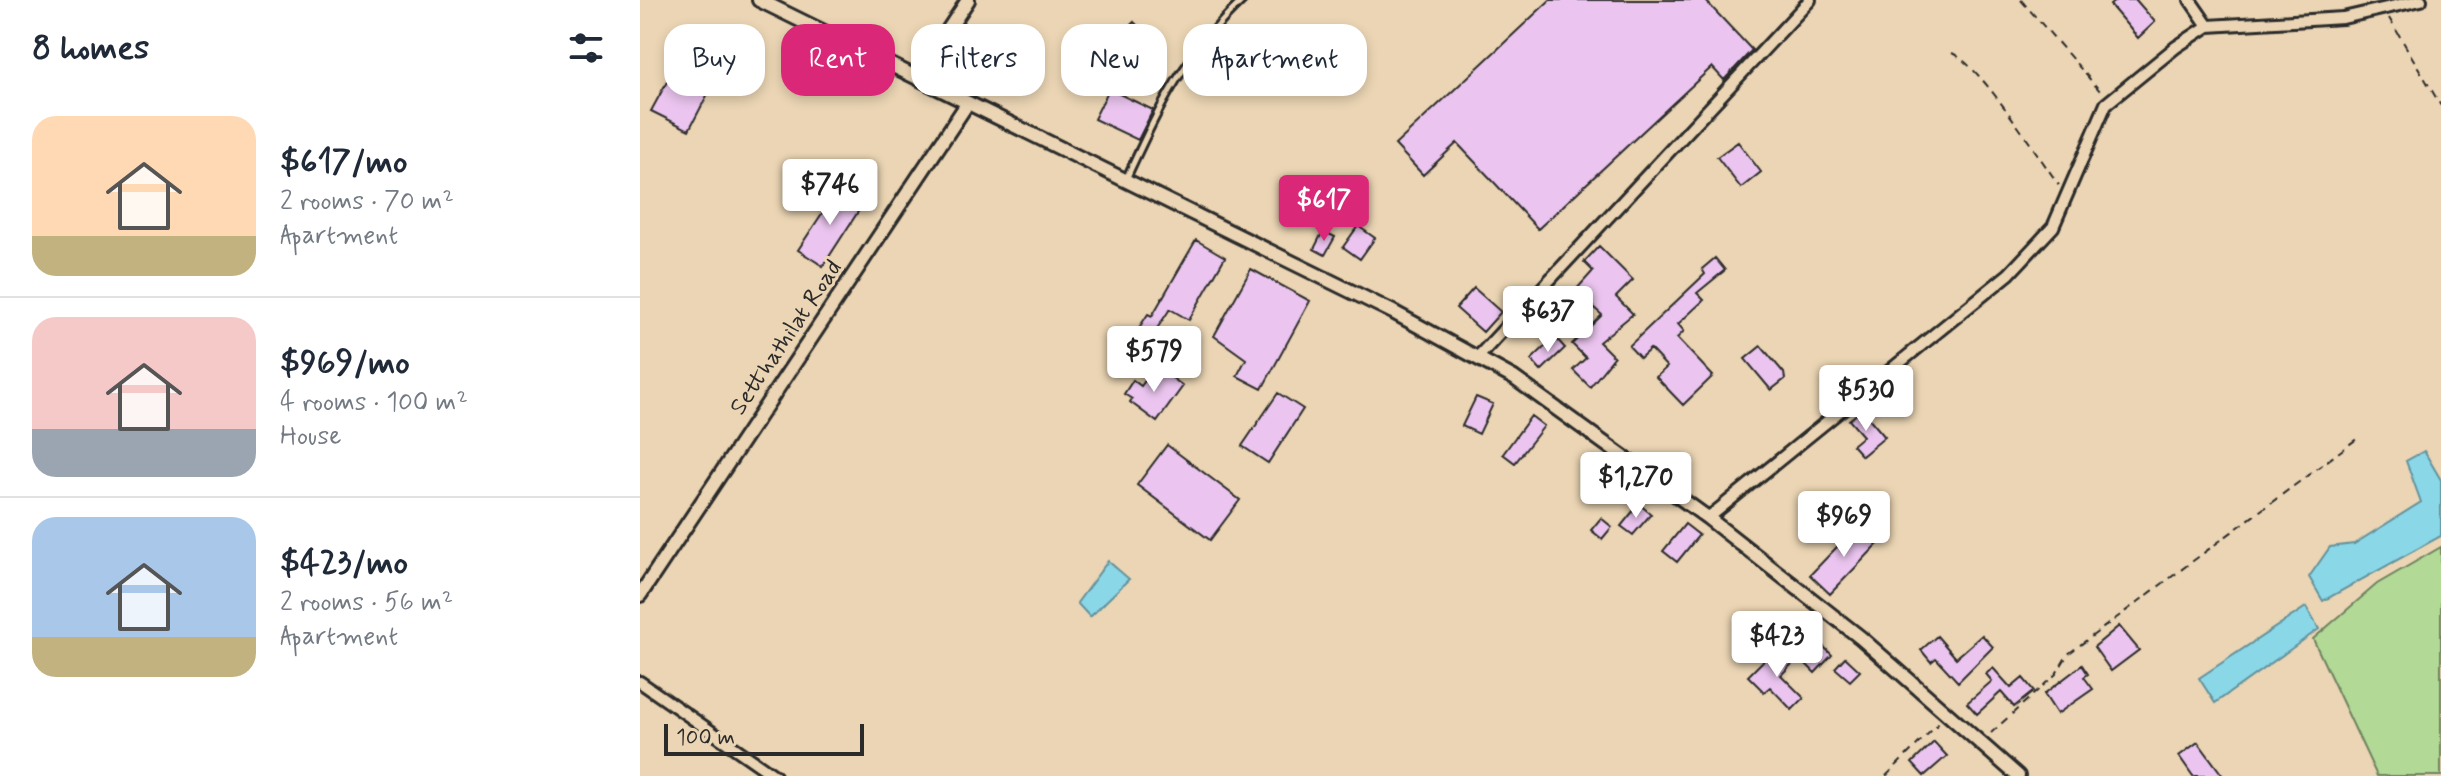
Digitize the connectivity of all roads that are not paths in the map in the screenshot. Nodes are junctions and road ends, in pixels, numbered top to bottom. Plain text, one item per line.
1 (759, 0) edge
2 (968, 0) edge
3 (1243, 0) edge
4 (1810, 0) edge
5 (2190, 0) edge
6 (2421, 0) edge
7 (952, 24) edge
8 (2208, 26) junction
9 (911, 74) edge
10 (952, 96) edge
11 (967, 104) junction
12 (1125, 180) junction
13 (1478, 357) junction
14 (1708, 518) junction
15 (640, 595) edge
16 (640, 682) edge
17 (775, 776) edge
18 (2018, 776) edge

1 - 9 street
2 - 7 street
3 - 12 lane
4 - 13 street
5 - 8 street
6 - 8 street
8 - 14 street
10 - 11 street
11 - 12 street
11 - 15 street, Setthathilat Road
12 - 13 street
13 - 14 street
14 - 18 street
16 - 17 street

